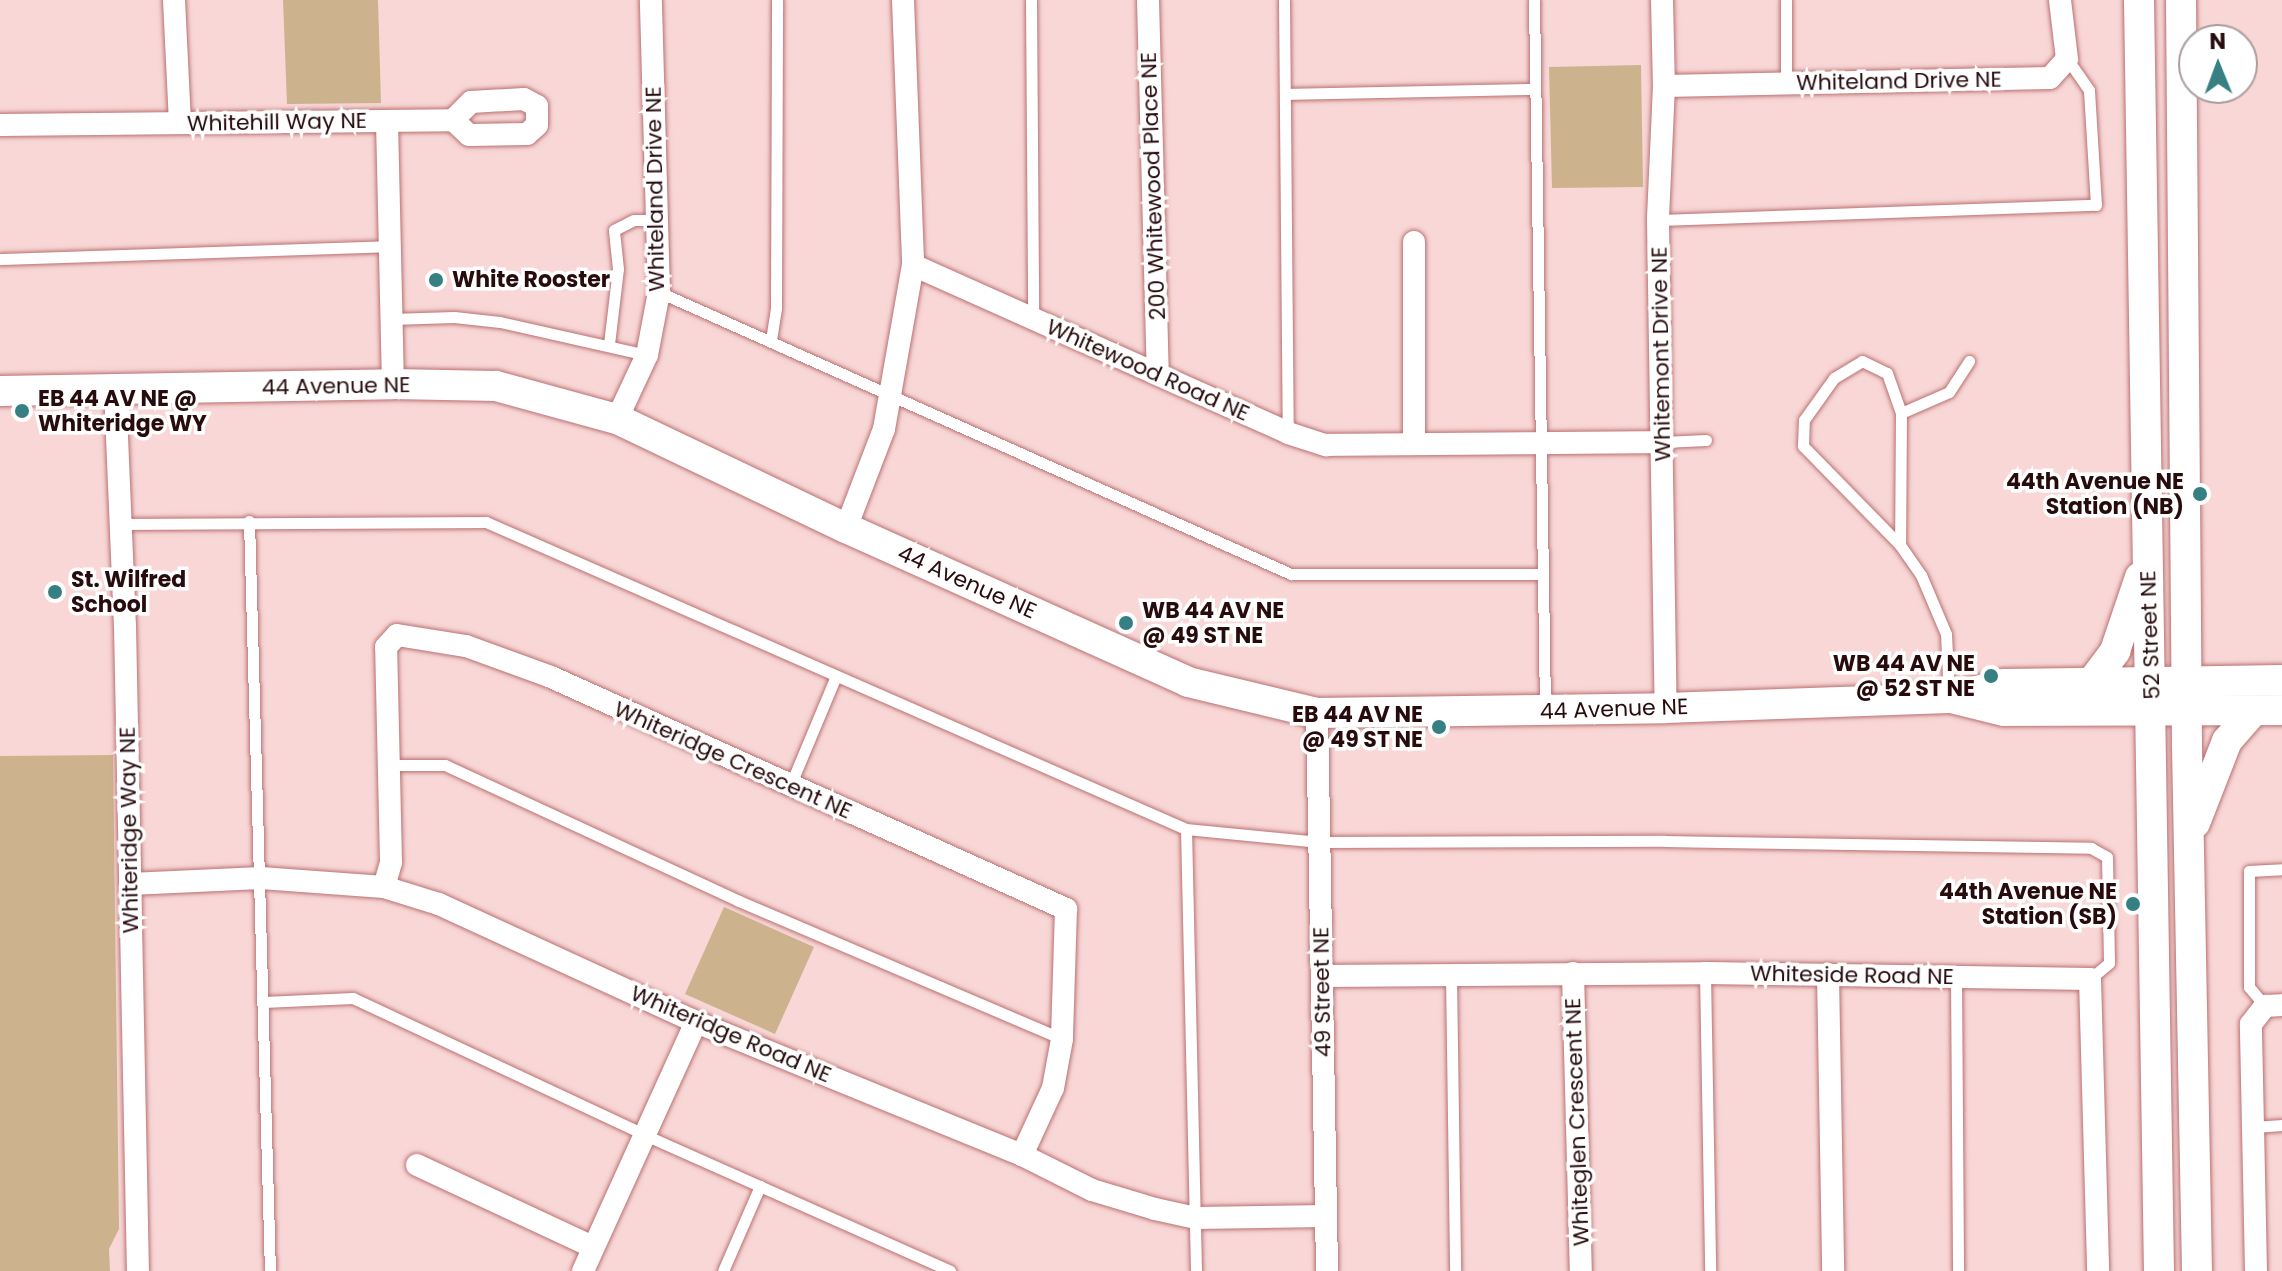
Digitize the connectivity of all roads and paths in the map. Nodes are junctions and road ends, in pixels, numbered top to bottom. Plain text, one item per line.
1 (174, 0) edge
2 (651, 0) edge
3 (777, 0) edge
4 (903, 0) edge
5 (1031, 0) edge
6 (1148, 0) edge
7 (1284, 0) edge
8 (1534, 0) edge
9 (1662, 0) edge
10 (1786, 0) edge
11 (2060, 0) edge
12 (2139, 0) edge
13 (2181, 0) edge
14 (2067, 59) junction
15 (1786, 83) junction
16 (1664, 86) junction
17 (1534, 89) junction
18 (1288, 94) junction
19 (453, 120) dead end
20 (387, 121) junction
21 (180, 123) junction
22 (0, 125) edge
23 (657, 220) junction
24 (1658, 220) junction
25 (1414, 242) dead end
26 (389, 246) junction
27 (0, 259) edge
28 (913, 265) junction
29 (659, 292) junction
30 (391, 319) junction
31 (1033, 320) junction
32 (771, 340) junction
33 (609, 344) junction
34 (647, 355) junction
35 (1969, 361) dead end
36 (1158, 372) junction
37 (393, 384) junction
38 (115, 389) junction
39 (0, 391) edge
40 (892, 394) junction
41 (1901, 413) junction
42 (617, 419) junction
43 (1288, 433) junction
44 (1706, 440) dead end
45 (1663, 442) junction
46 (1414, 444) junction
47 (1539, 446) junction
48 (249, 521) junction
49 (121, 524) junction
50 (846, 528) junction
51 (1900, 545) junction
52 (2147, 552) junction
53 (1542, 574) junction
54 (836, 676) junction
55 (2188, 680) junction
56 (2282, 680) edge
57 (2092, 682) junction
58 (2152, 695) junction
59 (1949, 698) junction
60 (1666, 708) junction
61 (2187, 710) junction
62 (2268, 711) edge
63 (1545, 712) junction
64 (1317, 713) junction
65 (389, 765) junction
66 (790, 786) junction
67 (1186, 829) junction
68 (2190, 836) junction
69 (1319, 842) junction
70 (2282, 869) edge
71 (261, 878) junction
72 (130, 884) junction
73 (384, 887) junction
74 (1451, 973) junction
75 (1573, 973) junction
76 (1705, 973) junction
77 (1828, 974) junction
78 (1322, 976) junction
79 (1956, 977) junction
80 (2090, 979) junction
81 (263, 1002) junction
82 (2273, 1005) edge
83 (696, 1022) junction
84 (1062, 1039) junction
85 (2282, 1125) edge
86 (2254, 1127) junction
87 (645, 1135) junction
88 (1022, 1155) junction
89 (417, 1165) dead end
90 (760, 1186) junction
91 (1326, 1216) junction
92 (1196, 1218) junction
93 (593, 1247) junction
94 (138, 1271) edge
95 (270, 1271) edge
96 (583, 1271) edge
97 (723, 1271) edge
98 (950, 1271) edge
99 (1196, 1271) edge
100 (1327, 1271) edge
101 (1455, 1271) edge
102 (1581, 1271) edge
103 (1710, 1271) edge
104 (1833, 1271) edge
105 (1958, 1271) edge
106 (2098, 1271) edge
107 (2159, 1271) edge
108 (2197, 1271) edge
109 (2256, 1271) edge

1 - 21 street
2 - 23 street, Whiteland Drive NE
3 - 32 lane
4 - 28 street
5 - 31 lane
6 - 36 street, 200 Whitewood Place NE
7 - 18 lane
8 - 17 lane
9 - 16 street, Whitemont Drive NE
10 - 15 lane
11 - 14 street
12 - 52 main road, 52 Street NE
13 - 55 main road, 52 Street NE
14 - 15 street, Whiteland Drive NE
14 - 24 lane
15 - 16 street, Whiteland Drive NE
16 - 24 street, Whitemont Drive NE
17 - 18 lane
17 - 47 lane
18 - 43 lane
19 - 20 street
20 - 21 street, Whitehill Way NE
20 - 26 street, Whitehill Way NE
21 - 22 street, Whitehill Way NE
23 - 29 street, Whiteland Drive NE
23 - 33 lane
24 - 45 street, Whitemont Drive NE
25 - 46 street
26 - 27 lane
26 - 30 street, Whitehill Way NE
28 - 31 street, Whitewood Road NE
28 - 40 street
29 - 32 lane
29 - 34 street, Whiteland Drive NE
30 - 33 lane
30 - 37 street, Whitehill Way NE
31 - 36 street, Whitewood Road NE
32 - 40 lane
33 - 34 lane
34 - 42 street, Whiteland Drive NE
35 - 41 lane
36 - 43 street, Whitewood Road NE
37 - 38 main road, 44 Avenue NE
37 - 42 main road, 44 Avenue NE
38 - 39 main road, 44 Avenue NE
38 - 49 street, Whiteridge Way NE
40 - 50 street
40 - 53 lane
41 - 51 lane
41 - 51 lane
42 - 50 main road, 44 Avenue NE
43 - 46 street, Whitewood Road NE
44 - 45 lane
45 - 47 street, Whitewood Road NE
45 - 60 street, Whitemont Drive NE
46 - 47 street, Whitewood Road NE
47 - 53 lane
48 - 49 lane
48 - 54 lane
48 - 71 lane
49 - 72 street, Whiteridge Way NE
50 - 64 main road, 44 Avenue NE
51 - 59 lane
52 - 57 main road
52 - 58 main road, 52 Street NE
53 - 63 lane
54 - 66 lane
54 - 67 lane
55 - 56 main road, 44 Avenue NE
55 - 58 main road, 44 Avenue NE
55 - 61 main road, 52 Street NE
57 - 58 main road, 44 Avenue NE
57 - 59 main road, 44 Avenue NE
58 - 59 main road, 44 Avenue NE
58 - 61 main road
58 - 107 main road, 52 Street NE
59 - 60 main road, 44 Avenue NE
60 - 63 main road, 44 Avenue NE
61 - 62 main road
61 - 68 main road, 52 Street NE
62 - 68 main road
63 - 64 main road, 44 Avenue NE
64 - 69 street, 49 Street NE
65 - 66 street, Whiteridge Crescent NE
65 - 73 street, Whiteridge Crescent NE
65 - 84 lane
66 - 84 street, Whiteridge Crescent NE
67 - 69 lane
67 - 92 lane
68 - 108 main road, 52 Street NE
69 - 78 street, 49 Street NE
69 - 80 lane
70 - 82 lane
71 - 72 street, Whiteridge Road NE
71 - 73 street, Whiteridge Road NE
71 - 81 lane
72 - 94 street, Whiteridge Way NE
73 - 83 street, Whiteridge Road NE
74 - 75 street, Whiteside Road NE
74 - 78 street, Whiteside Road NE
74 - 101 lane
75 - 76 street, Whiteside Road NE
75 - 102 street, Whiteglen Crescent NE
76 - 77 street, Whiteside Road NE
76 - 103 lane
77 - 79 street, Whiteside Road NE
77 - 104 street
78 - 91 street, 49 Street NE
79 - 80 street, Whiteside Road NE
79 - 105 lane
80 - 106 street
81 - 87 lane
81 - 95 lane
82 - 86 street
83 - 87 street
83 - 88 street, Whiteridge Road NE
84 - 88 street, Whiteridge Crescent NE
85 - 86 lane
86 - 109 street
87 - 90 lane
87 - 93 street
88 - 92 street, Whiteridge Road NE
89 - 93 street
90 - 97 lane
90 - 98 lane
91 - 92 street, Whiteridge Road NE
91 - 100 street, 49 Street NE
92 - 99 lane
93 - 96 street

